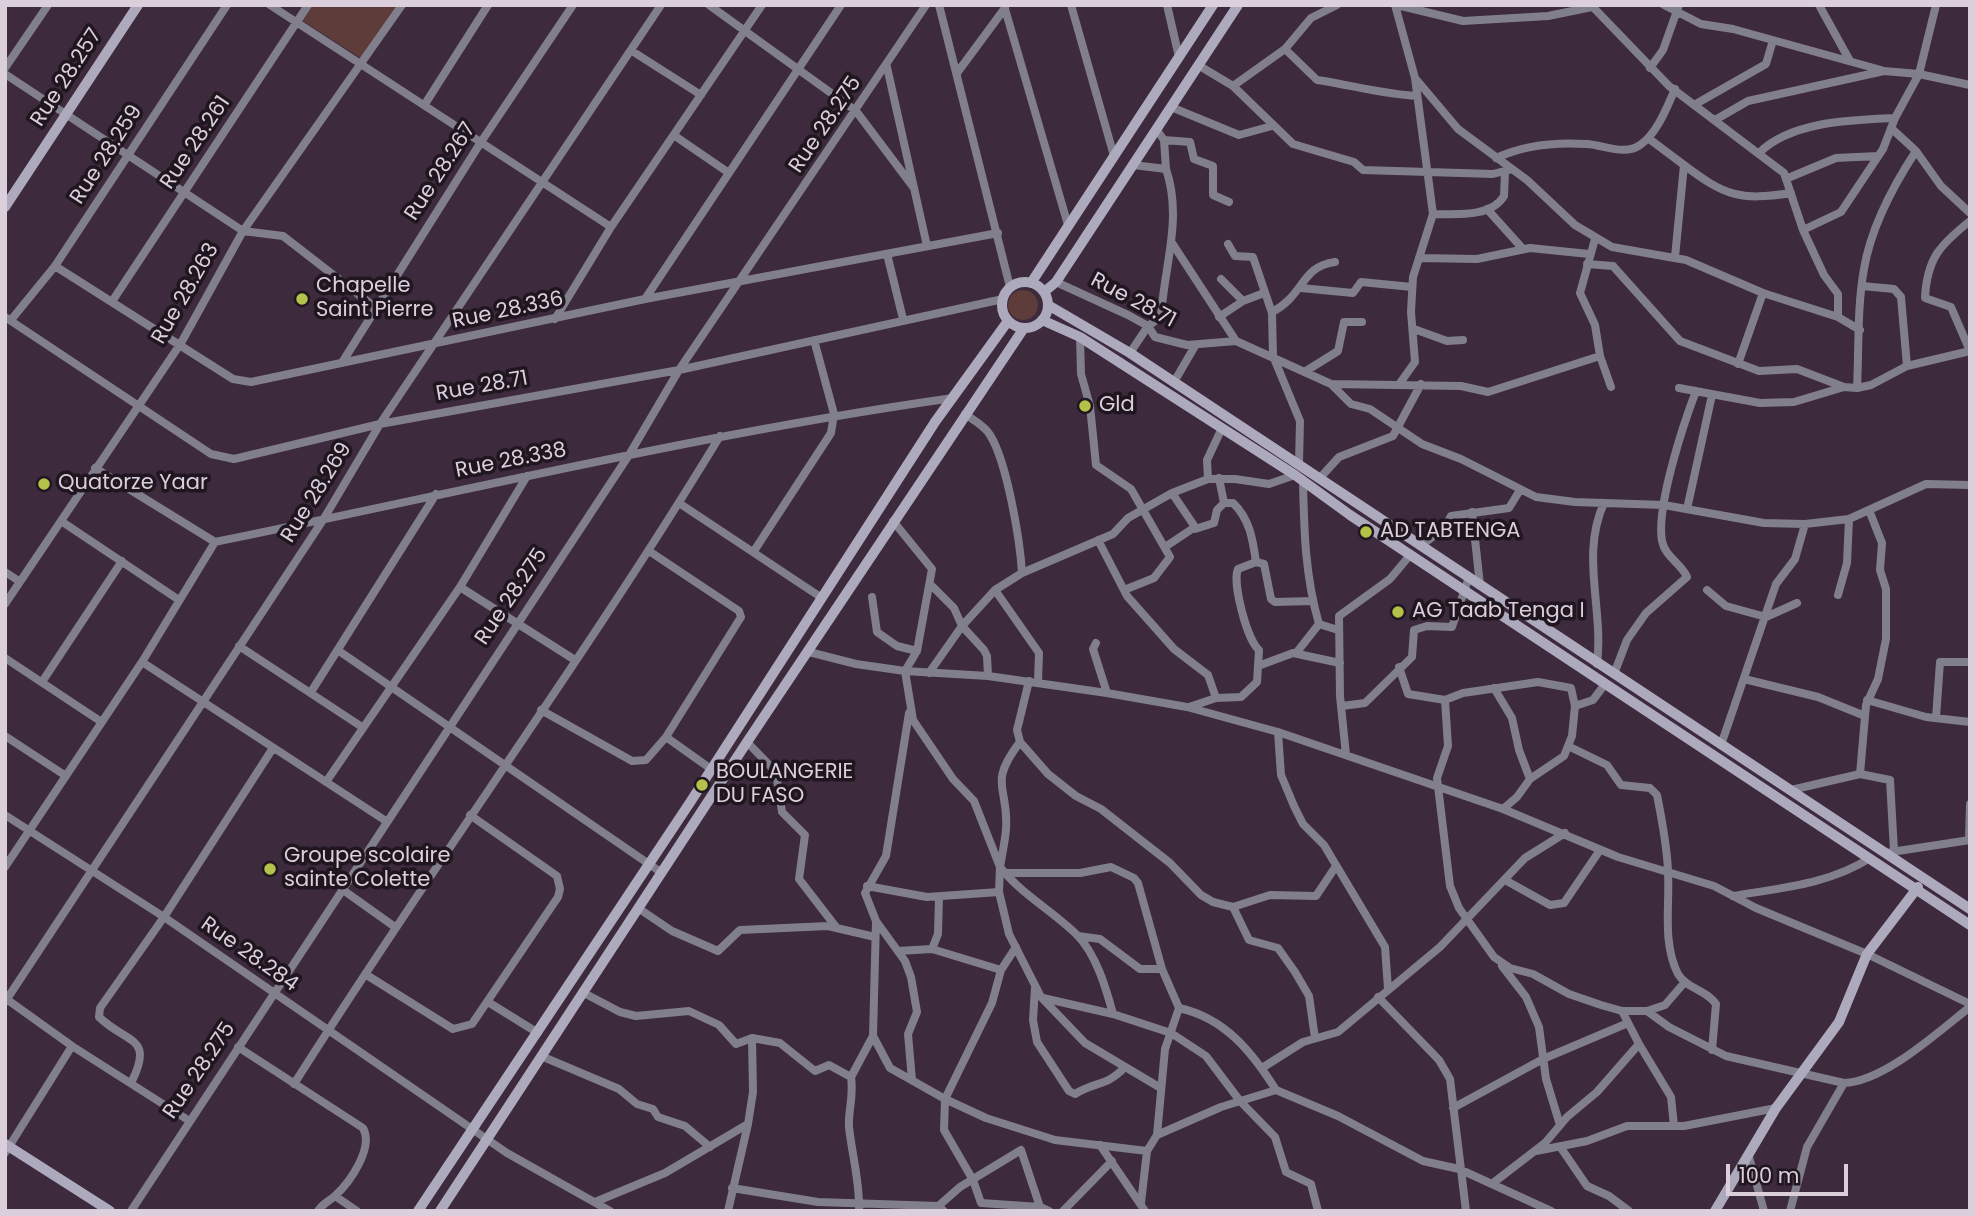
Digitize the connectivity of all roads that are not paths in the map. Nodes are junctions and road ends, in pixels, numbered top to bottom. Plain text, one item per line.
1 (48, 5) edge
2 (138, 5) edge
3 (227, 5) edge
4 (270, 5) edge
5 (308, 5) edge
6 (402, 5) edge
7 (488, 5) edge
8 (573, 5) edge
9 (661, 5) edge
10 (709, 5) edge
11 (762, 5) edge
12 (841, 5) edge
13 (926, 5) edge
14 (939, 5) edge
15 (1071, 5) edge
16 (1167, 5) edge
17 (1213, 5) edge
18 (1238, 5) edge
19 (1337, 5) edge
20 (1396, 5) edge
21 (1664, 5) edge
22 (1819, 5) edge
23 (1936, 5) edge
24 (1591, 6) edge
25 (1006, 7) edge
26 (1678, 8) edge
27 (297, 23) junction
28 (746, 29) junction
29 (1773, 40) junction
30 (1285, 49) junction
31 (632, 51) junction
32 (1179, 57) junction
33 (1850, 61) junction
34 (363, 65) junction
35 (1198, 65) junction
36 (887, 67) junction
37 (5, 68) edge
38 (1650, 68) junction
39 (798, 69) junction
40 (1884, 71) junction
41 (957, 73) junction
42 (5, 74) edge
43 (1919, 74) junction
44 (1415, 78) junction
45 (1970, 85) edge
46 (1233, 86) junction
47 (1675, 89) junction
48 (701, 95) junction
49 (1417, 96) junction
50 (425, 104) junction
51 (1695, 105) junction
52 (1171, 107) junction
53 (856, 111) junction
54 (66, 115) junction
55 (1895, 118) junction
56 (1715, 120) junction
57 (1272, 125) junction
58 (1891, 128) junction
59 (1156, 129) junction
60 (675, 136) junction
61 (1648, 138) junction
62 (1164, 140) junction
63 (481, 142) junction
64 (1916, 151) junction
65 (1759, 153) junction
66 (128, 155) junction
67 (1114, 156) junction
68 (1878, 156) junction
69 (1496, 158) junction
70 (1684, 164) junction
71 (1132, 165) junction
72 (1166, 169) junction
73 (1428, 170) junction
74 (1508, 171) junction
75 (729, 173) junction
76 (1788, 178) junction
77 (544, 182) junction
78 (914, 188) junction
79 (1791, 193) junction
80 (183, 194) junction
81 (1229, 202) dead end
82 (5, 207) edge
83 (1487, 209) junction
84 (1970, 213) edge
85 (1433, 214) junction
86 (1970, 221) edge
87 (1068, 225) junction
88 (611, 227) junction
89 (1803, 230) junction
90 (243, 231) junction
91 (998, 233) junction
92 (1595, 239) junction
93 (1172, 243) junction
94 (1228, 244) dead end
95 (927, 246) junction
96 (1523, 249) junction
97 (1619, 249) junction
98 (887, 254) junction
99 (1589, 254) junction
100 (1675, 257) junction
101 (1419, 258) junction
102 (1335, 262) dead end
103 (1587, 264) junction
104 (55, 266) junction
105 (1613, 266) junction
106 (1221, 279) dead end
107 (742, 281) junction
108 (1056, 282) junction
109 (1031, 283) junction
110 (1862, 286) junction
111 (1010, 287) junction
112 (1412, 287) junction
113 (1301, 288) junction
114 (1044, 292) junction
115 (1264, 293) junction
116 (1763, 293) junction
117 (645, 299) junction
118 (1003, 299) junction
119 (113, 300) junction
120 (1243, 301) junction
121 (1048, 305) junction
122 (376, 308) junction
123 (1272, 312) junction
124 (1219, 317) junction
125 (1838, 317) junction
126 (8, 318) edge
127 (555, 319) junction
128 (903, 319) junction
129 (1042, 320) junction
130 (1008, 321) junction
131 (1362, 322) dead end
132 (1148, 326) junction
133 (1024, 328) junction
134 (1414, 330) junction
135 (1860, 330) junction
136 (1080, 337) junction
137 (814, 340) junction
138 (1462, 340) dead end
139 (1236, 341) junction
140 (181, 343) junction
141 (434, 345) junction
142 (1195, 346) junction
143 (1970, 351) edge
144 (1130, 353) junction
145 (1273, 356) junction
146 (1600, 356) junction
147 (343, 361) junction
148 (1738, 364) junction
149 (1907, 366) junction
150 (679, 370) junction
151 (1306, 372) junction
152 (1174, 382) junction
153 (1400, 383) junction
154 (1331, 384) junction
155 (1421, 384) junction
156 (1611, 387) dead end
157 (1844, 387) junction
158 (1679, 388) dead end
159 (1857, 388) junction
160 (1696, 391) junction
161 (1712, 395) junction
162 (953, 398) junction
163 (137, 404) junction
164 (834, 414) junction
165 (965, 414) junction
166 (380, 424) junction
167 (1399, 426) junction
168 (1222, 428) junction
169 (720, 436) junction
170 (629, 455) junction
171 (95, 468) junction
172 (1299, 473) junction
173 (527, 476) junction
174 (1219, 478) junction
175 (1208, 479) junction
176 (1319, 479) junction
177 (1970, 485) edge
178 (1520, 490) junction
179 (1172, 493) junction
180 (436, 494) junction
181 (679, 503) junction
182 (1224, 503) junction
183 (1604, 503) junction
184 (1664, 505) junction
185 (1144, 509) junction
186 (1687, 509) junction
187 (1869, 510) junction
188 (1472, 512) junction
189 (1849, 519) junction
190 (323, 520) junction
191 (61, 521) junction
192 (893, 521) junction
193 (1805, 524) junction
194 (1195, 529) junction
195 (1098, 540) junction
196 (215, 542) junction
197 (1422, 545) junction
198 (1165, 547) junction
199 (649, 551) junction
200 (754, 551) junction
201 (1411, 554) junction
202 (122, 561) junction
203 (1256, 562) junction
204 (5, 572) edge
205 (1022, 573) junction
206 (1469, 577) junction
207 (19, 581) junction
208 (931, 585) junction
209 (1480, 585) junction
210 (460, 587) junction
211 (995, 590) junction
212 (1124, 590) junction
213 (1464, 590) junction
214 (1707, 590) dead end
215 (1838, 595) dead end
216 (872, 597) dead end
217 (822, 598) junction
218 (179, 600) junction
219 (1312, 601) junction
220 (5, 604) edge
221 (1797, 604) dead end
222 (1766, 617) junction
223 (517, 621) junction
224 (1319, 624) junction
225 (962, 626) junction
226 (1338, 630) junction
227 (1096, 643) dead end
228 (239, 646) junction
229 (339, 651) junction
230 (917, 651) junction
231 (809, 652) junction
232 (1297, 652) junction
233 (5, 658) edge
234 (575, 660) junction
235 (142, 662) junction
236 (1970, 662) edge
237 (1339, 663) junction
238 (1597, 664) junction
239 (1258, 666) junction
240 (1399, 667) junction
241 (905, 671) junction
242 (929, 673) junction
243 (1614, 674) junction
244 (988, 676) junction
245 (1744, 679) junction
246 (42, 682) junction
247 (1034, 682) junction
248 (1605, 684) junction
249 (391, 687) junction
250 (1494, 688) junction
251 (311, 692) junction
252 (1107, 693) junction
253 (1216, 698) junction
254 (1867, 699) junction
255 (1445, 700) junction
256 (202, 701) junction
257 (1342, 706) junction
258 (1575, 706) junction
259 (1187, 707) junction
260 (541, 710) junction
261 (909, 710) junction
262 (1865, 716) junction
263 (1936, 718) junction
264 (100, 721) junction
265 (1970, 722) edge
266 (362, 727) junction
267 (448, 728) junction
268 (1278, 732) junction
269 (5, 736) edge
270 (666, 737) junction
271 (747, 741) junction
272 (1020, 742) junction
273 (1721, 745) junction
274 (1568, 746) junction
275 (273, 748) junction
276 (1346, 755) junction
277 (503, 765) junction
278 (711, 769) junction
279 (1860, 775) junction
280 (66, 776) junction
281 (1530, 779) junction
282 (326, 782) junction
283 (1437, 788) junction
284 (1791, 790) junction
285 (1970, 804) edge
286 (1503, 809) junction
287 (5, 815) edge
288 (470, 816) junction
289 (386, 821) junction
290 (30, 830) junction
291 (1565, 833) junction
292 (1970, 840) edge
293 (1600, 850) junction
294 (1889, 852) junction
295 (1870, 858) junction
296 (648, 863) junction
297 (6, 866) edge
298 (1336, 866) junction
299 (92, 870) junction
300 (1002, 870) junction
301 (1668, 872) junction
302 (662, 873) junction
303 (1924, 879) junction
304 (1505, 880) junction
305 (867, 886) junction
306 (343, 890) junction
307 (1916, 890) junction
308 (999, 892) junction
309 (1733, 896) junction
310 (939, 897) junction
311 (1233, 907) junction
312 (638, 908) junction
313 (1970, 909) edge
314 (164, 917) junction
315 (1467, 920) junction
316 (876, 921) junction
317 (1970, 925) edge
318 (395, 927) junction
319 (836, 927) junction
320 (1078, 936) junction
321 (875, 937) junction
322 (1016, 947) junction
323 (932, 949) junction
324 (898, 951) junction
325 (1867, 954) junction
326 (1501, 963) junction
327 (1162, 969) junction
328 (1001, 970) junction
329 (365, 974) junction
330 (1684, 983) junction
331 (1035, 985) junction
332 (1388, 989) junction
333 (582, 992) junction
334 (272, 993) junction
335 (1041, 997) junction
336 (1378, 997) junction
337 (6, 1000) edge
338 (488, 1002) junction
339 (1970, 1006) edge
340 (1180, 1008) junction
341 (1622, 1011) junction
342 (1647, 1011) junction
343 (1113, 1014) junction
344 (1628, 1023) junction
345 (327, 1031) junction
346 (538, 1032) junction
347 (1171, 1033) junction
348 (873, 1036) junction
349 (752, 1038) junction
350 (1315, 1038) junction
351 (1639, 1044) junction
352 (72, 1046) junction
353 (238, 1047) junction
354 (1712, 1050) junction
355 (541, 1056) junction
356 (1544, 1059) junction
357 (1125, 1067) junction
358 (1262, 1068) junction
359 (1801, 1074) junction
360 (851, 1077) junction
361 (912, 1080) junction
362 (132, 1081) junction
363 (1844, 1083) junction
364 (294, 1084) junction
365 (1159, 1087) junction
366 (1276, 1090) junction
367 (945, 1099) junction
368 (1240, 1101) junction
369 (1454, 1108) junction
370 (1776, 1108) junction
371 (188, 1120) junction
372 (748, 1124) junction
373 (1560, 1125) junction
374 (1674, 1126) junction
375 (471, 1128) junction
376 (1032, 1134) junction
377 (1157, 1135) junction
378 (487, 1140) junction
379 (1100, 1145) junction
380 (710, 1147) junction
381 (1561, 1147) junction
382 (7, 1148) edge
383 (1021, 1150) junction
384 (1147, 1151) junction
385 (1536, 1152) junction
386 (1749, 1157) junction
387 (1112, 1161) junction
388 (1460, 1169) junction
389 (973, 1180) junction
390 (1493, 1183) junction
391 (732, 1188) junction
392 (335, 1196) junction
393 (595, 1202) junction
394 (859, 1206) edge
395 (1040, 1207) junction
396 (1143, 1207) edge
397 (938, 1209) edge
398 (110, 1211) edge
399 (131, 1211) edge
400 (318, 1211) edge
401 (357, 1211) edge
402 (418, 1211) edge
403 (440, 1211) edge
404 (610, 1211) edge
405 (728, 1211) edge
406 (1049, 1211) edge
407 (1063, 1211) edge
408 (1318, 1211) edge
409 (1466, 1211) edge
410 (1551, 1211) edge
411 (1629, 1211) edge
412 (1715, 1211) edge
413 (1764, 1211) edge
414 (1790, 1211) edge

1 - 37 street
2 - 54 street, Rue 28.257
3 - 66 street, Rue 28.259
4 - 27 street
5 - 27 street, Rue 28.261
6 - 34 street, Rue 28.263
7 - 50 street
8 - 63 street, Rue 28.267
9 - 31 street, Rue 28.269
10 - 28 street
11 - 28 street
12 - 39 street
13 - 36 street, Rue 28.275
14 - 41 street
15 - 67 street
16 - 32 street
17 - 32 street
18 - 35 street
19 - 30 street
20 - 24 street
20 - 44 street
21 - 26 street
22 - 33 street
23 - 43 street
24 - 38 street
25 - 41 street
25 - 87 street
26 - 29 street
26 - 38 street
27 - 34 street
27 - 80 street, Rue 28.261
28 - 39 street
28 - 48 street
29 - 33 street
29 - 51 street
30 - 46 street
30 - 49 street
31 - 48 street
31 - 77 street, Rue 28.269
32 - 67 street
33 - 40 street
34 - 50 street
34 - 90 street, Rue 28.263
35 - 46 street
35 - 52 street
36 - 53 street, Rue 28.275
36 - 78 street
38 - 47 street
39 - 53 street
39 - 75 street
40 - 43 street
40 - 56 street
41 - 91 street
42 - 54 street
43 - 45 street
43 - 55 street
44 - 49 street
44 - 69 street
46 - 57 street
47 - 51 street
47 - 61 street
48 - 60 street
49 - 73 street
50 - 63 street
51 - 56 street
52 - 57 street
52 - 59 street
53 - 78 street
53 - 107 street, Rue 28.275
54 - 66 street
54 - 82 street, Rue 28.257
55 - 58 street
55 - 65 street
56 - 65 street
57 - 73 street
58 - 64 street
58 - 68 street
59 - 62 street
59 - 71 street
60 - 75 street
60 - 88 street
61 - 69 street
61 - 70 street
62 - 72 street
62 - 81 street
63 - 77 street
63 - 122 street, Rue 28.267
64 - 84 street
64 - 110 street
65 - 76 street
66 - 80 street
66 - 104 street, Rue 28.259
67 - 87 street
68 - 76 street
68 - 89 street
69 - 74 street
70 - 79 street
70 - 100 street
71 - 72 street
71 - 108 street
72 - 93 street
73 - 74 street
73 - 85 street
74 - 83 street
74 - 92 street
75 - 117 street
76 - 79 street
77 - 88 street
77 - 141 street, Rue 28.269
78 - 95 street
79 - 89 street
80 - 90 street
80 - 119 street, Rue 28.261
83 - 85 street
83 - 96 street
85 - 101 street
86 - 143 street
87 - 109 street
88 - 127 street
89 - 125 street
90 - 122 street
90 - 140 street, Rue 28.263
91 - 95 street, Rue 28.336
91 - 111 street
92 - 97 street
92 - 99 street
93 - 124 street
93 - 132 street
94 - 115 street
95 - 98 street, Rue 28.336
96 - 99 street
96 - 101 street
97 - 100 street
97 - 105 street
98 - 107 street, Rue 28.336
98 - 128 street
99 - 103 street
100 - 116 street
101 - 112 street
102 - 113 street
103 - 105 street
103 - 146 street
104 - 119 street, Rue 28.336
104 - 126 street, Rue 28.259
105 - 148 street
106 - 120 street
107 - 117 street, Rue 28.336
107 - 150 street, Rue 28.275
108 - 114 street
108 - 132 street, Rue 28.71
109 - 111 street
109 - 114 street
110 - 135 street
110 - 149 street
111 - 118 street
112 - 113 street
112 - 134 street
113 - 123 street
114 - 121 street
115 - 120 street
115 - 123 street
116 - 125 street
116 - 148 street
117 - 127 street, Rue 28.336
118 - 128 street, Rue 28.71
118 - 130 street
119 - 140 street, Rue 28.336
120 - 124 street
121 - 129 street
121 - 144 street
122 - 147 street, Rue 28.267
123 - 145 street
124 - 139 street
125 - 135 street
126 - 163 street, Rue 28.71
127 - 141 street, Rue 28.336
128 - 137 street, Rue 28.71
129 - 133 street
129 - 136 street
130 - 133 street
130 - 162 street
131 - 151 street
132 - 142 street, Rue 28.71
132 - 144 street
133 - 165 street
134 - 138 street
134 - 153 street
135 - 159 street
136 - 168 street
136 - 185 street
137 - 150 street, Rue 28.71
137 - 164 street
139 - 142 street, Rue 28.71
139 - 145 street
140 - 147 street, Rue 28.336
140 - 163 street, Rue 28.263
141 - 147 street, Rue 28.336
141 - 166 street, Rue 28.269
142 - 152 street
143 - 149 street
144 - 152 street
145 - 151 street
145 - 172 street
146 - 155 street
146 - 156 street
148 - 157 street
149 - 159 street
150 - 166 street, Rue 28.71
150 - 170 street, Rue 28.275
151 - 154 street
152 - 172 street
153 - 154 street
153 - 155 street
154 - 167 street
155 - 167 street
157 - 159 street
157 - 161 street
158 - 160 street
160 - 161 street
160 - 184 street
161 - 186 street
162 - 164 street, Rue 28.338
162 - 217 street
163 - 166 street, Rue 28.71
163 - 171 street, Rue 28.263
164 - 169 street, Rue 28.338
164 - 200 street
165 - 192 street
165 - 205 street
166 - 190 street, Rue 28.269
167 - 176 street
167 - 178 street
168 - 172 street
168 - 175 street
169 - 170 street, Rue 28.338
169 - 181 street
170 - 173 street, Rue 28.338
170 - 223 street, Rue 28.275
171 - 191 street, Rue 28.263
171 - 196 street
172 - 174 street
172 - 176 street
172 - 201 street
172 - 219 street
173 - 180 street, Rue 28.338
173 - 210 street
174 - 175 street
174 - 182 street
175 - 179 street
176 - 197 street
177 - 187 street
178 - 183 street
178 - 188 street
179 - 185 street
179 - 194 street
180 - 190 street, Rue 28.338
180 - 229 street
181 - 199 street
181 - 200 street
182 - 194 street
182 - 203 street
183 - 184 street
183 - 238 street
184 - 186 street
184 - 243 street
185 - 195 street
185 - 198 street
186 - 193 street
187 - 189 street
187 - 254 street
188 - 197 street
188 - 209 street
189 - 193 street
189 - 215 street
190 - 196 street, Rue 28.338
190 - 228 street, Rue 28.269
191 - 202 street
191 - 207 street, Rue 28.263
192 - 208 street
192 - 231 street
193 - 222 street
194 - 198 street
195 - 205 street
195 - 212 street
196 - 218 street
197 - 206 street
198 - 212 street
199 - 234 street
199 - 270 street
200 - 217 street
201 - 213 street
201 - 226 street
202 - 218 street
202 - 246 street
203 - 219 street
203 - 239 street
204 - 207 street
205 - 211 street
206 - 209 street
206 - 213 street
207 - 220 street, Rue 28.263
208 - 225 street
208 - 230 street
209 - 238 street
210 - 223 street
210 - 249 street
211 - 225 street
211 - 247 street
212 - 253 street
213 - 240 street
213 - 248 street
214 - 222 street
216 - 230 street
217 - 278 street
218 - 235 street
219 - 224 street
221 - 222 street
222 - 245 street
223 - 234 street
223 - 267 street, Rue 28.275
224 - 226 street
224 - 232 street
225 - 242 street
225 - 244 street
226 - 237 street
227 - 252 street
228 - 251 street
228 - 256 street, Rue 28.269
229 - 249 street
229 - 251 street
230 - 241 street
231 - 241 street
231 - 271 street
232 - 237 street
232 - 239 street
233 - 246 street
234 - 260 street
235 - 256 street
235 - 264 street
236 - 263 street
237 - 257 street
238 - 243 street
239 - 253 street
240 - 255 street
240 - 257 street
241 - 242 street
241 - 261 street
242 - 244 street
243 - 273 street
244 - 247 street
245 - 262 street
245 - 273 street
246 - 264 street
247 - 252 street
247 - 272 street
248 - 258 street
248 - 295 street
249 - 266 street
249 - 267 street
250 - 255 street
250 - 258 street
250 - 281 street
251 - 266 street
252 - 259 street
253 - 259 street
254 - 262 street
254 - 263 street
255 - 283 street
256 - 275 street
256 - 299 street, Rue 28.269
257 - 276 street
258 - 274 street
259 - 268 street
260 - 270 street
260 - 277 street
261 - 300 street
261 - 305 street
262 - 279 street
263 - 265 street
264 - 280 street
266 - 282 street
267 - 277 street
267 - 289 street, Rue 28.275
268 - 276 street
268 - 298 street
269 - 280 street
270 - 278 street
271 - 302 street
271 - 319 street
272 - 300 street
272 - 311 street
273 - 284 street
274 - 281 street
274 - 301 street
275 - 282 street
275 - 314 street
276 - 283 street
277 - 288 street
277 - 296 street
278 - 296 street
279 - 284 street
279 - 294 street
280 - 290 street
281 - 286 street
282 - 289 street
283 - 286 street
283 - 315 street
284 - 294 street
285 - 292 street
286 - 291 street
287 - 290 street, Rue 28.284
288 - 318 street
288 - 338 street
289 - 306 street, Rue 28.275
290 - 297 street
290 - 299 street, Rue 28.284
291 - 293 street
291 - 304 street
292 - 294 street
293 - 301 street
293 - 304 street
294 - 303 street
295 - 307 street
295 - 309 street
296 - 302 street
296 - 346 street
298 - 311 street
298 - 332 street
299 - 314 street, Rue 28.284
299 - 337 street, Rue 28.269
300 - 308 street
300 - 320 street
300 - 327 street
301 - 309 street
301 - 330 street
302 - 312 street
303 - 307 street
303 - 313 street
304 - 315 street
305 - 310 street
305 - 316 street
306 - 318 street
306 - 334 street, Rue 28.275
307 - 317 street
307 - 325 street
308 - 310 street
308 - 322 street
309 - 325 street
310 - 323 street
311 - 350 street
312 - 319 street
312 - 333 street
314 - 334 street, Rue 28.284
314 - 362 street
315 - 326 street
315 - 332 street
316 - 321 street
316 - 324 street
318 - 329 street
319 - 321 street
320 - 327 street
320 - 343 street
321 - 348 street
322 - 328 street
322 - 331 street
323 - 324 street
323 - 328 street
324 - 361 street
325 - 339 street
325 - 359 street
326 - 341 street
326 - 356 street
327 - 340 street
328 - 367 street
329 - 338 street
329 - 345 street
330 - 342 street
330 - 354 street
331 - 335 street
331 - 357 street
332 - 336 street
333 - 349 street
333 - 355 street
334 - 345 street, Rue 28.284
334 - 353 street, Rue 28.275
335 - 343 street
335 - 357 street
336 - 350 street
336 - 369 street
337 - 352 street
338 - 346 street
339 - 363 street
340 - 347 street
340 - 358 street
341 - 342 street
341 - 344 street
342 - 354 street
343 - 347 street
344 - 351 street
344 - 356 street
345 - 364 street
345 - 375 street, Rue 28.284
346 - 375 street
347 - 365 street
347 - 368 street
348 - 360 street
348 - 361 street
349 - 360 street
349 - 372 street
350 - 358 street
351 - 373 street
351 - 374 street
352 - 362 street
352 - 382 street
353 - 364 street
353 - 371 street, Rue 28.275
354 - 359 street
355 - 378 street
355 - 380 street
356 - 369 street
356 - 373 street
357 - 365 street
358 - 366 street
359 - 363 street
359 - 370 street
360 - 394 street
361 - 367 street
362 - 371 street
363 - 414 street
364 - 392 street
365 - 377 street
366 - 368 street
366 - 388 street
367 - 376 street
367 - 389 street
368 - 377 street
368 - 408 street
369 - 388 street
370 - 374 street
370 - 386 street
371 - 399 street, Rue 28.275
372 - 380 street
372 - 391 street
373 - 385 street
374 - 381 street
375 - 378 street, Rue 28.284
375 - 402 street
376 - 379 street
376 - 383 street
377 - 384 street
378 - 393 street, Rue 28.284
378 - 403 street
379 - 384 street
379 - 387 street
380 - 393 street
381 - 385 street
381 - 411 street
382 - 398 street
383 - 389 street
383 - 395 street
384 - 396 street
385 - 390 street
386 - 412 street
386 - 413 street
387 - 396 street
387 - 407 street
388 - 390 street
388 - 409 street
389 - 395 street
389 - 397 street
390 - 410 street
391 - 394 street
391 - 405 street
392 - 400 street
392 - 401 street
393 - 404 street, Rue 28.284
394 - 397 street
395 - 406 street

